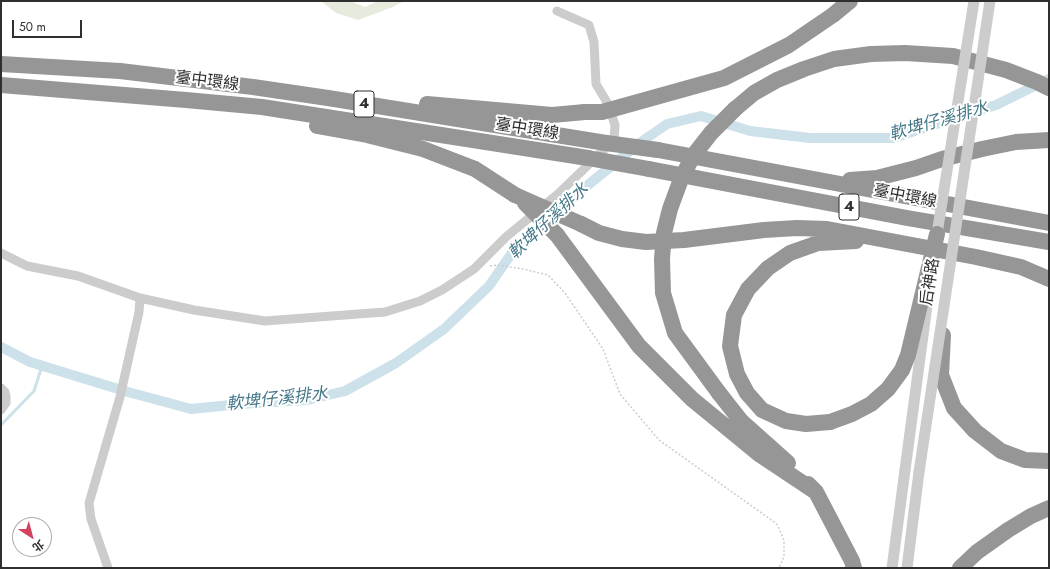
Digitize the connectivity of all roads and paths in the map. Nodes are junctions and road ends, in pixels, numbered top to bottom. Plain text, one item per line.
1 (850, 1) edge
2 (974, 1) edge
3 (990, 1) edge
4 (557, 11) dead end
5 (1, 64) edge
6 (1, 85) edge
7 (1043, 85) edge
8 (328, 98) junction
9 (186, 100) junction
10 (1049, 140) edge
11 (828, 181) junction
12 (515, 194) junction
13 (1049, 223) edge
14 (937, 234) junction
15 (889, 241) junction
16 (1049, 242) edge
17 (1, 253) edge
18 (1021, 267) junction
19 (474, 269) junction
20 (1049, 274) edge
21 (1049, 278) edge
22 (140, 298) junction
23 (944, 304) junction
24 (1, 388) edge
25 (1, 410) edge
26 (1049, 461) edge
27 (816, 492) junction
28 (1049, 508) edge
29 (853, 564) edge
30 (108, 568) edge
31 (779, 568) edge
32 (892, 568) edge
33 (907, 568) edge
34 (960, 568) edge

1 - 8 highway, bridge
2 - 14 street, 后神路, bridge
3 - 23 street, 后神路, bridge
4 - 19 street
5 - 8 highway, 臺中環線 / 4
6 - 9 highway, 臺中環線 / 4
7 - 27 highway, bridge
8 - 11 highway, 臺中環線 / 4, bridge
9 - 12 highway
9 - 16 highway, 臺中環線 / 4, bridge
10 - 11 highway
11 - 13 highway, 臺中環線 / 4
12 - 15 highway, bridge
12 - 27 highway, bridge
14 - 15 highway, bridge
14 - 32 street, 后神路, bridge
15 - 18 highway
17 - 22 street
18 - 20 highway
18 - 21 highway
19 - 22 street
19 - 31 path
22 - 30 street
23 - 26 highway, bridge
23 - 33 street, 后神路, bridge
24 - 25 street
27 - 29 highway
28 - 34 highway

